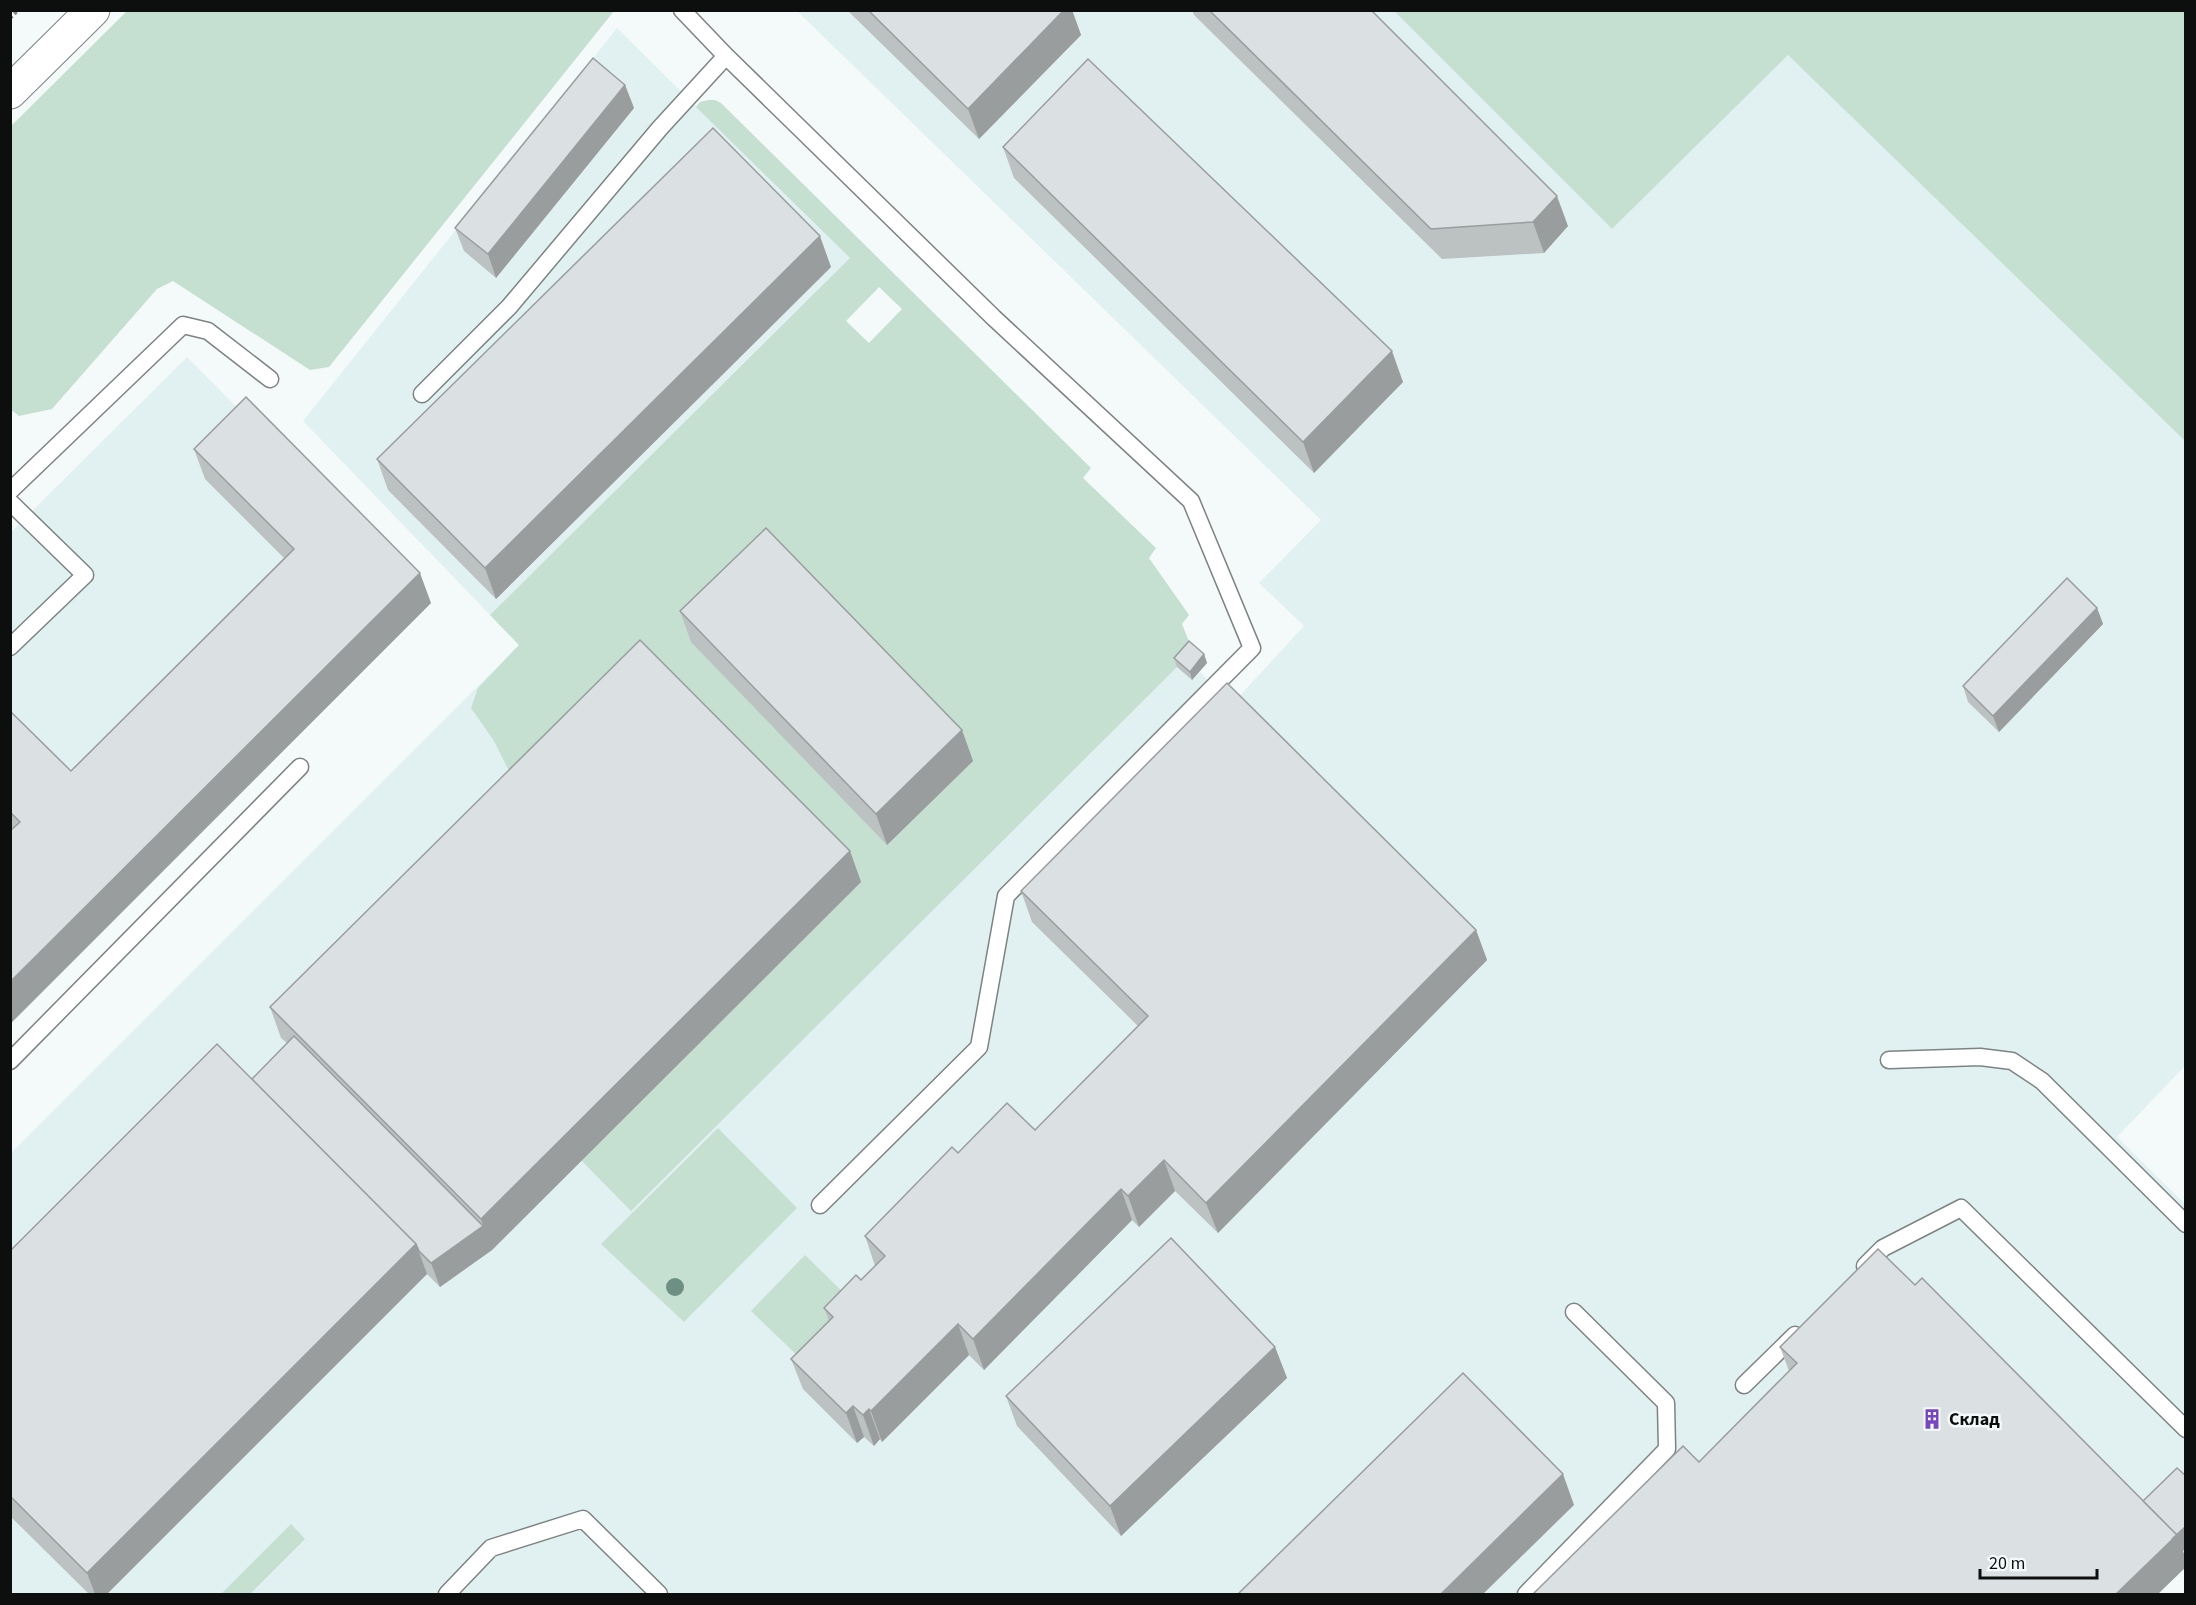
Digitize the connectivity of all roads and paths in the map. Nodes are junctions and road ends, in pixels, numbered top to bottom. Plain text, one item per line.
1 (18, 10) edge
2 (93, 10) edge
3 (682, 10) edge
4 (10, 18) edge
5 (726, 56) junction
6 (10, 92) edge
7 (270, 379) dead end
8 (422, 394) dead end
9 (10, 491) edge
10 (10, 502) edge
11 (10, 647) edge
12 (300, 767) dead end
13 (1889, 1060) dead end
14 (10, 1061) edge
15 (820, 1205) dead end
16 (2186, 1224) edge
17 (1850, 1280) edge
18 (1574, 1312) dead end
19 (1809, 1320) edge
20 (1744, 1385) dead end
21 (2186, 1429) edge
22 (447, 1594) edge
23 (659, 1594) edge
24 (1526, 1594) edge

1 - 4 path
2 - 6 street
3 - 5 lane
5 - 8 lane
5 - 15 lane
7 - 9 lane
10 - 11 lane
12 - 14 lane
13 - 16 lane
17 - 21 lane
18 - 24 lane
19 - 20 lane
22 - 23 lane

